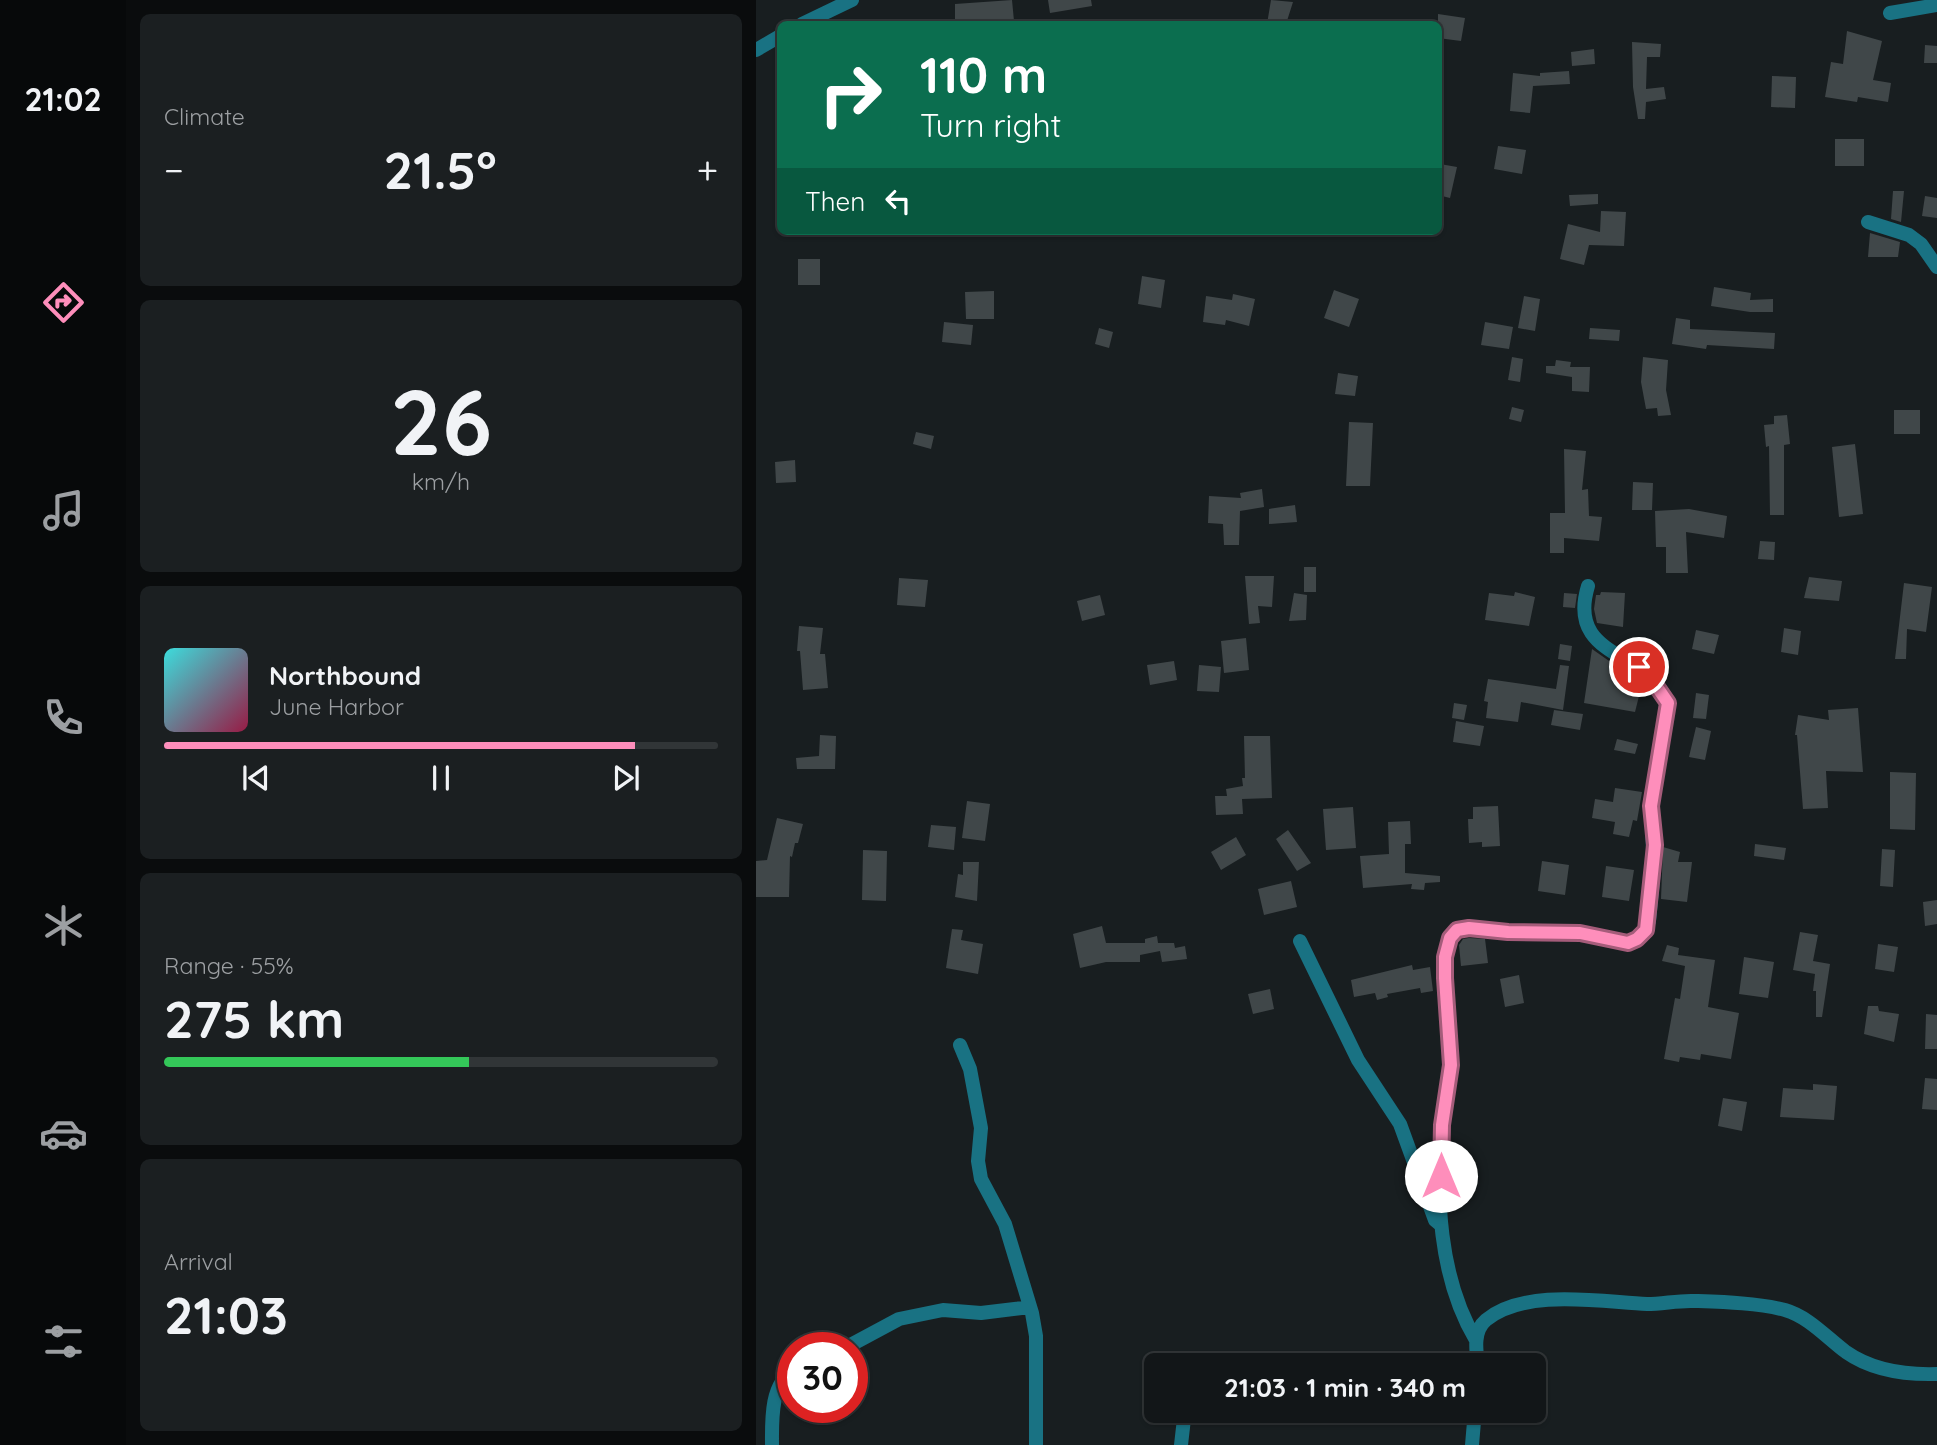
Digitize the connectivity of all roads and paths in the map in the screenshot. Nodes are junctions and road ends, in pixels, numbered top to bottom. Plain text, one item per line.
1 (852, 0) edge
2 (1937, 5) edge
3 (1890, 13) dead end
4 (808, 21) edge
5 (777, 38) edge
6 (756, 50) edge
7 (1868, 222) dead end
8 (1937, 267) edge
9 (1588, 586) dead end
10 (1300, 941) dead end
11 (960, 1045) dead end
12 (1442, 1226) junction
13 (1030, 1307) junction
14 (868, 1336) edge
15 (1476, 1340) junction
16 (1477, 1353) edge
17 (1937, 1374) edge
18 (777, 1394) edge
19 (1184, 1423) edge
20 (1474, 1423) edge
21 (772, 1445) edge
22 (1036, 1445) edge
23 (1181, 1445) edge
24 (1472, 1445) edge

1 - 4 street
2 - 3 street
5 - 6 street
7 - 8 street
9 - 12 street
10 - 12 street
11 - 13 street
12 - 15 street
13 - 14 street
13 - 22 street
15 - 16 street
15 - 17 street
18 - 21 street
19 - 23 street
20 - 24 street

